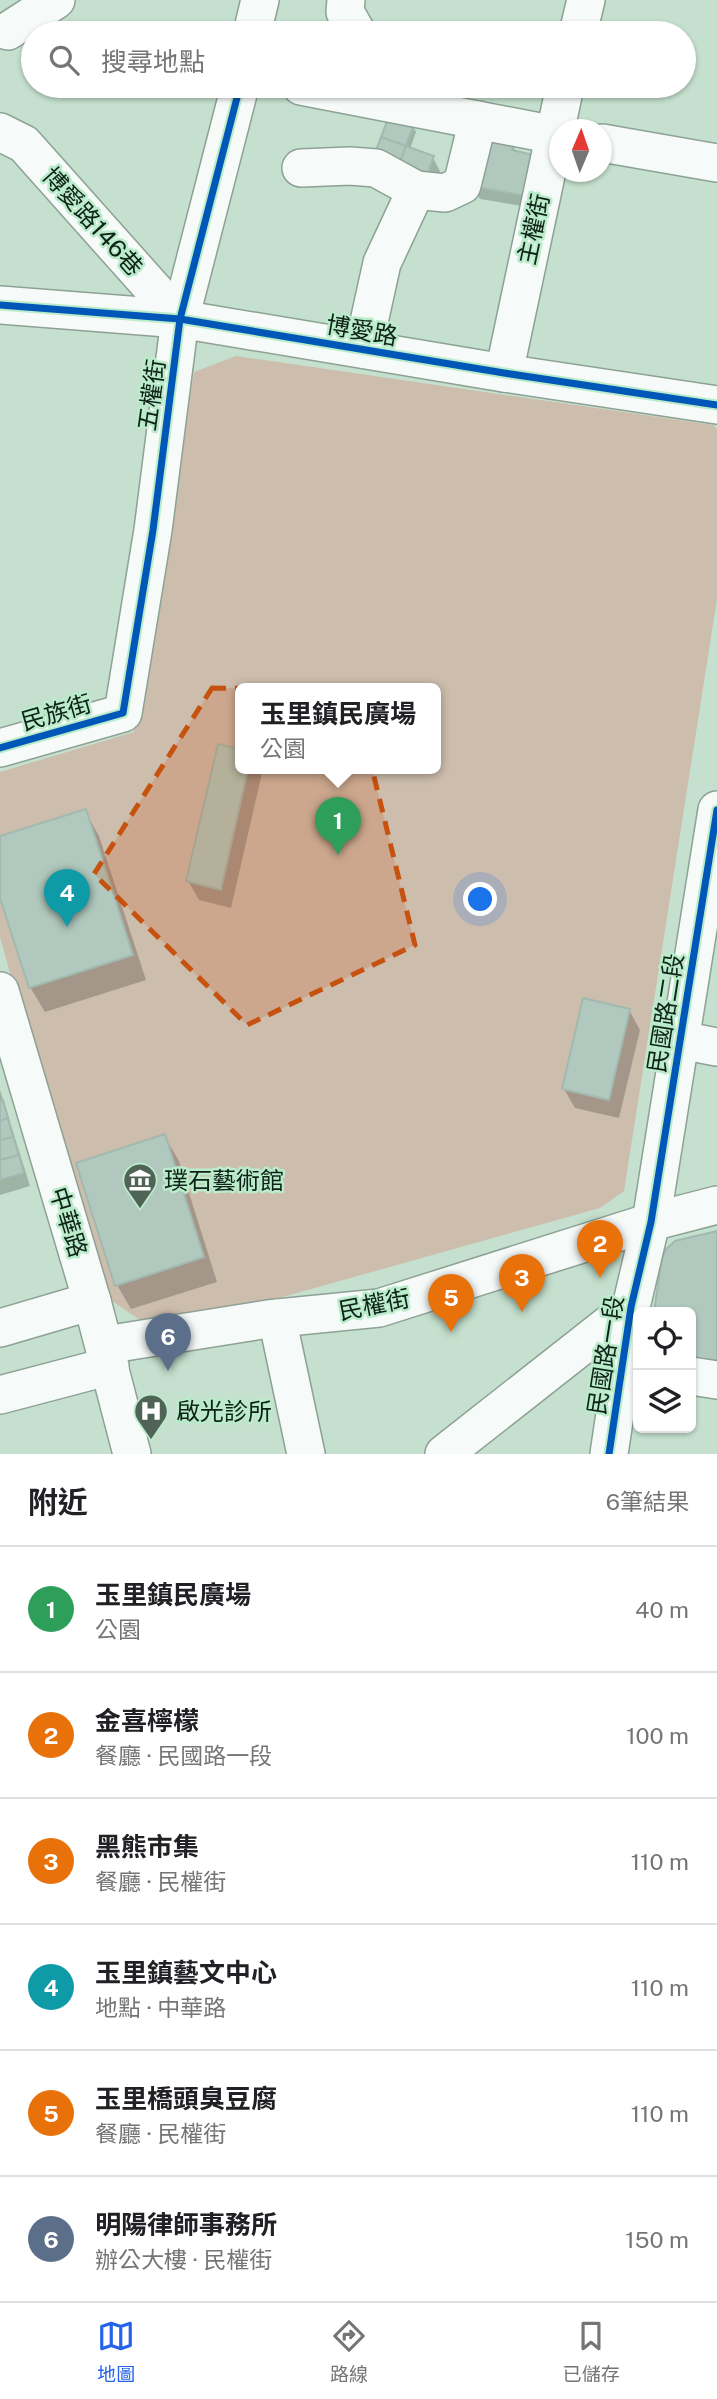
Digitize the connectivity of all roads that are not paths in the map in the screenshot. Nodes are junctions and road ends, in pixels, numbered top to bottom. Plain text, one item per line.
1 (56, 0) edge
2 (260, 0) edge
3 (346, 0) edge
4 (586, 0) edge
5 (29, 21) edge
6 (255, 21) edge
7 (350, 21) edge
8 (581, 21) edge
9 (237, 98) edge
10 (409, 98) edge
11 (563, 98) edge
12 (559, 119) edge
13 (478, 120) junction
14 (0, 132) edge
15 (549, 135) edge
16 (612, 146) edge
17 (717, 163) edge
18 (549, 167) edge
19 (301, 168) dead end
20 (416, 190) junction
21 (0, 305) edge
22 (180, 318) junction
23 (363, 349) junction
24 (503, 373) junction
25 (717, 405) edge
26 (123, 713) joint
27 (0, 748) edge
28 (717, 810) edge
29 (712, 872) edge
30 (0, 991) edge
31 (681, 1041) junction
32 (717, 1047) edge
33 (717, 1205) edge
34 (651, 1222) junction
35 (92, 1301) junction
36 (631, 1307) junction
37 (277, 1318) junction
38 (0, 1328) edge
39 (107, 1355) junction
40 (630, 1365) edge
41 (696, 1377) edge
42 (717, 1380) edge
43 (0, 1395) edge
44 (132, 1454) edge
45 (306, 1454) edge
46 (444, 1454) edge
47 (609, 1454) edge

1 - 5 street
2 - 6 street
3 - 7 street
4 - 8 street
9 - 22 street, 五權街
10 - 13 street
11 - 12 street, 主權街
13 - 15 street
13 - 20 street
14 - 22 street, 博愛路146巷
16 - 17 street
18 - 24 street, 主權街
19 - 20 street
20 - 23 street
21 - 22 street, 博愛路
22 - 23 street, 博愛路
22 - 26 street, 五權街
23 - 24 street, 博愛路
24 - 25 street, 博愛路
26 - 27 street, 民族街
28 - 29 street, 民國路二段
29 - 31 street, 民國路二段
30 - 35 street, 中華路
31 - 32 street
31 - 34 street, 民國路二段
33 - 34 street, 民權街
34 - 36 street, 民國路一段
34 - 37 street, 民權街
35 - 38 street
35 - 39 street, 中華路
36 - 40 street, 民國路一段
36 - 46 street
37 - 39 street, 民權街
37 - 45 street
39 - 43 street, 民權街
39 - 44 street, 中華路
40 - 47 street, 民國路一段
41 - 42 street

